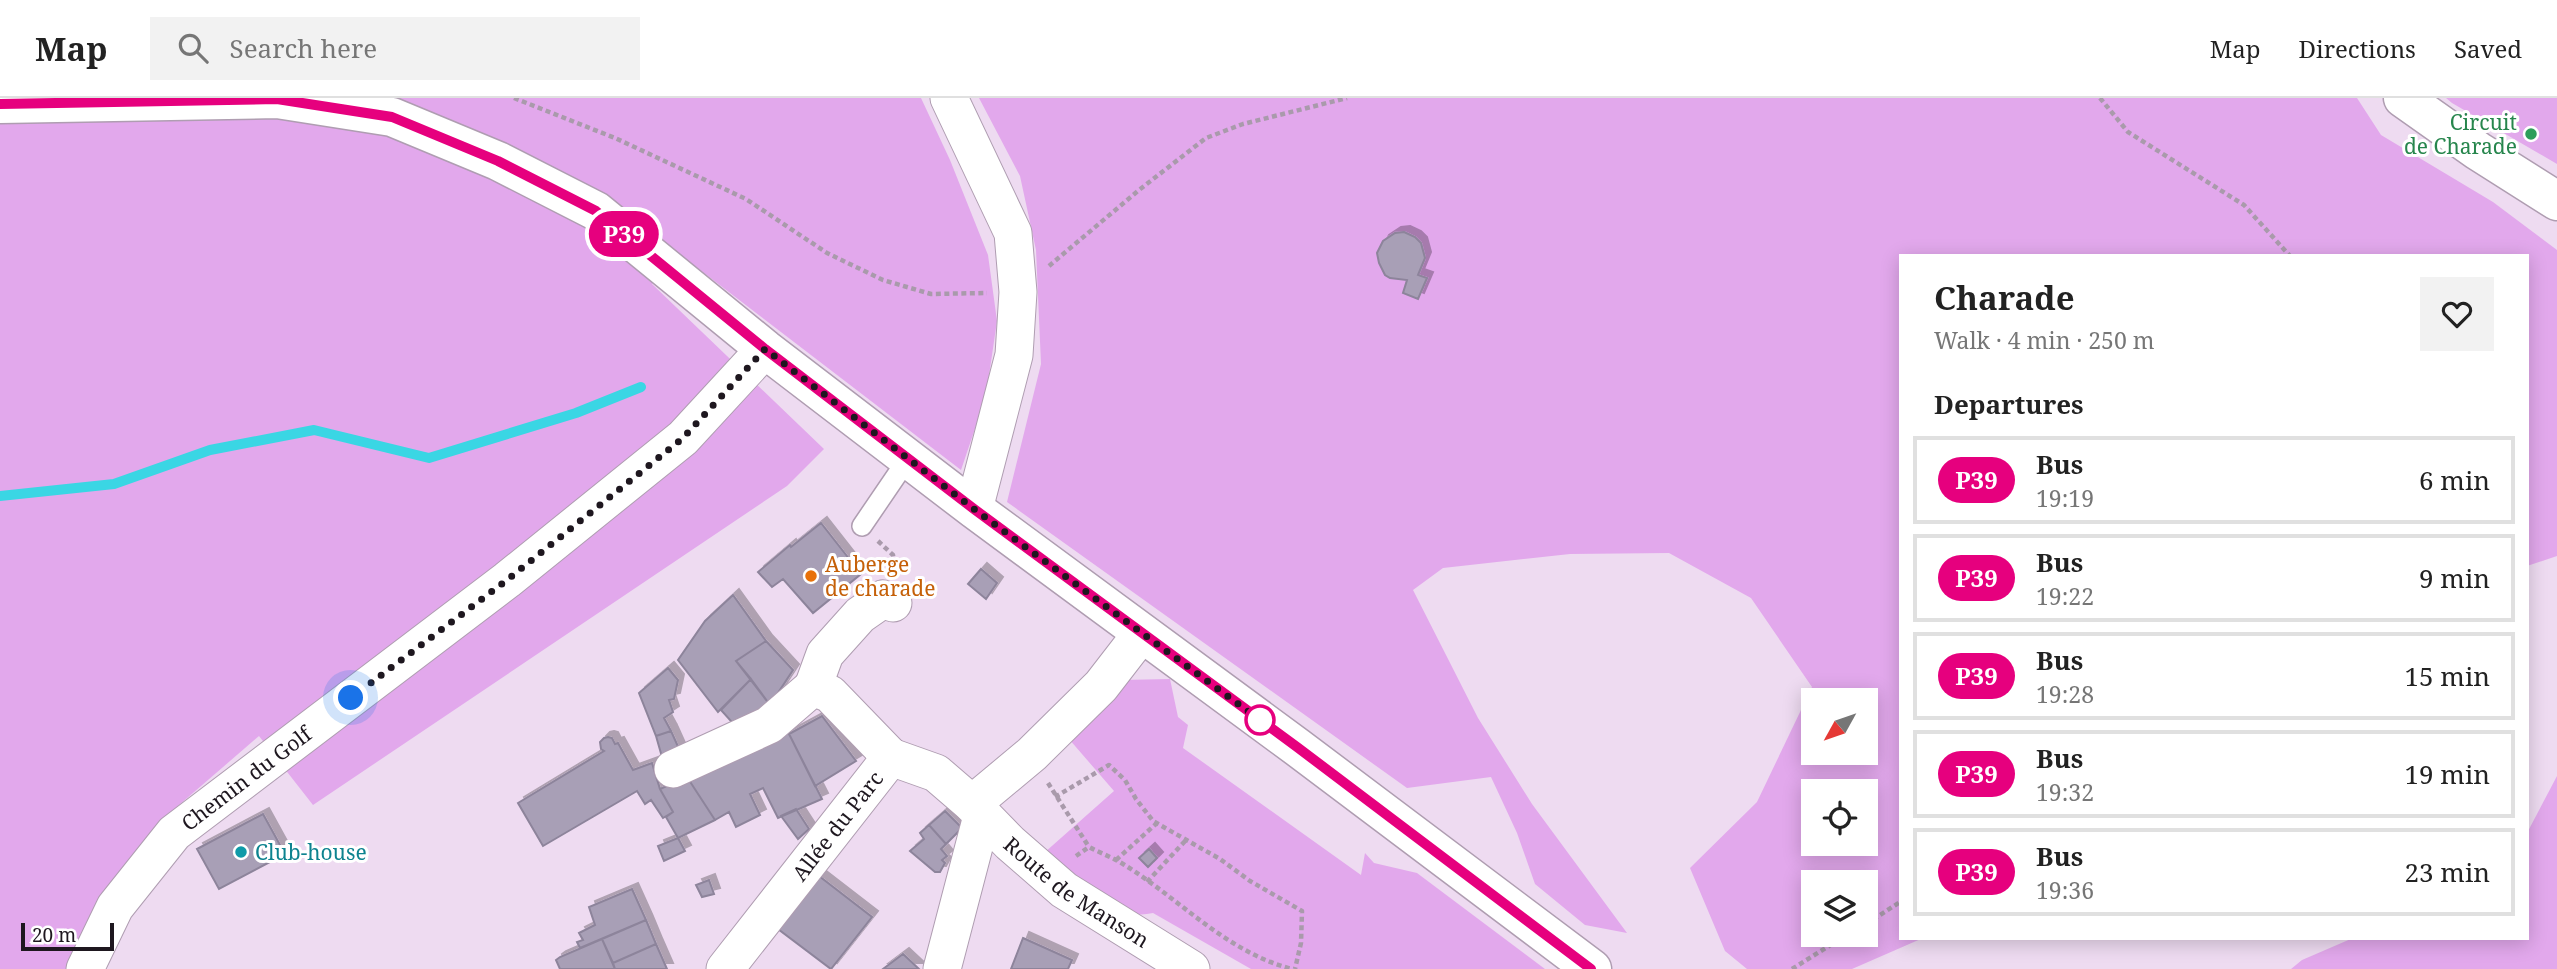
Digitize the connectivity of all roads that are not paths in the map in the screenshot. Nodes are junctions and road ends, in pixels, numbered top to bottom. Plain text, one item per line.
1 (949, 98) edge
2 (2403, 98) edge
3 (0, 104) edge
4 (2557, 201) edge
5 (765, 349) junction
6 (909, 457) junction
7 (974, 509) junction
8 (862, 526) road end
9 (893, 603) road end
10 (1142, 633) junction
11 (813, 687) junction
12 (891, 757) junction
13 (673, 769) dead end
14 (977, 810) junction
15 (86, 969) edge
16 (725, 969) edge
17 (942, 969) edge
18 (1191, 969) edge
19 (1591, 969) edge

1 - 7 street
2 - 4 street
3 - 5 street
5 - 6 street
5 - 15 street, Chemin du Golf
6 - 7 street
6 - 8 lane
7 - 10 street
9 - 11 street
10 - 14 street
10 - 19 street
11 - 12 street
11 - 13 street
12 - 14 street, Allée du Parc
12 - 16 street, Allée du Parc
14 - 17 street
14 - 18 street, Route de Manson

